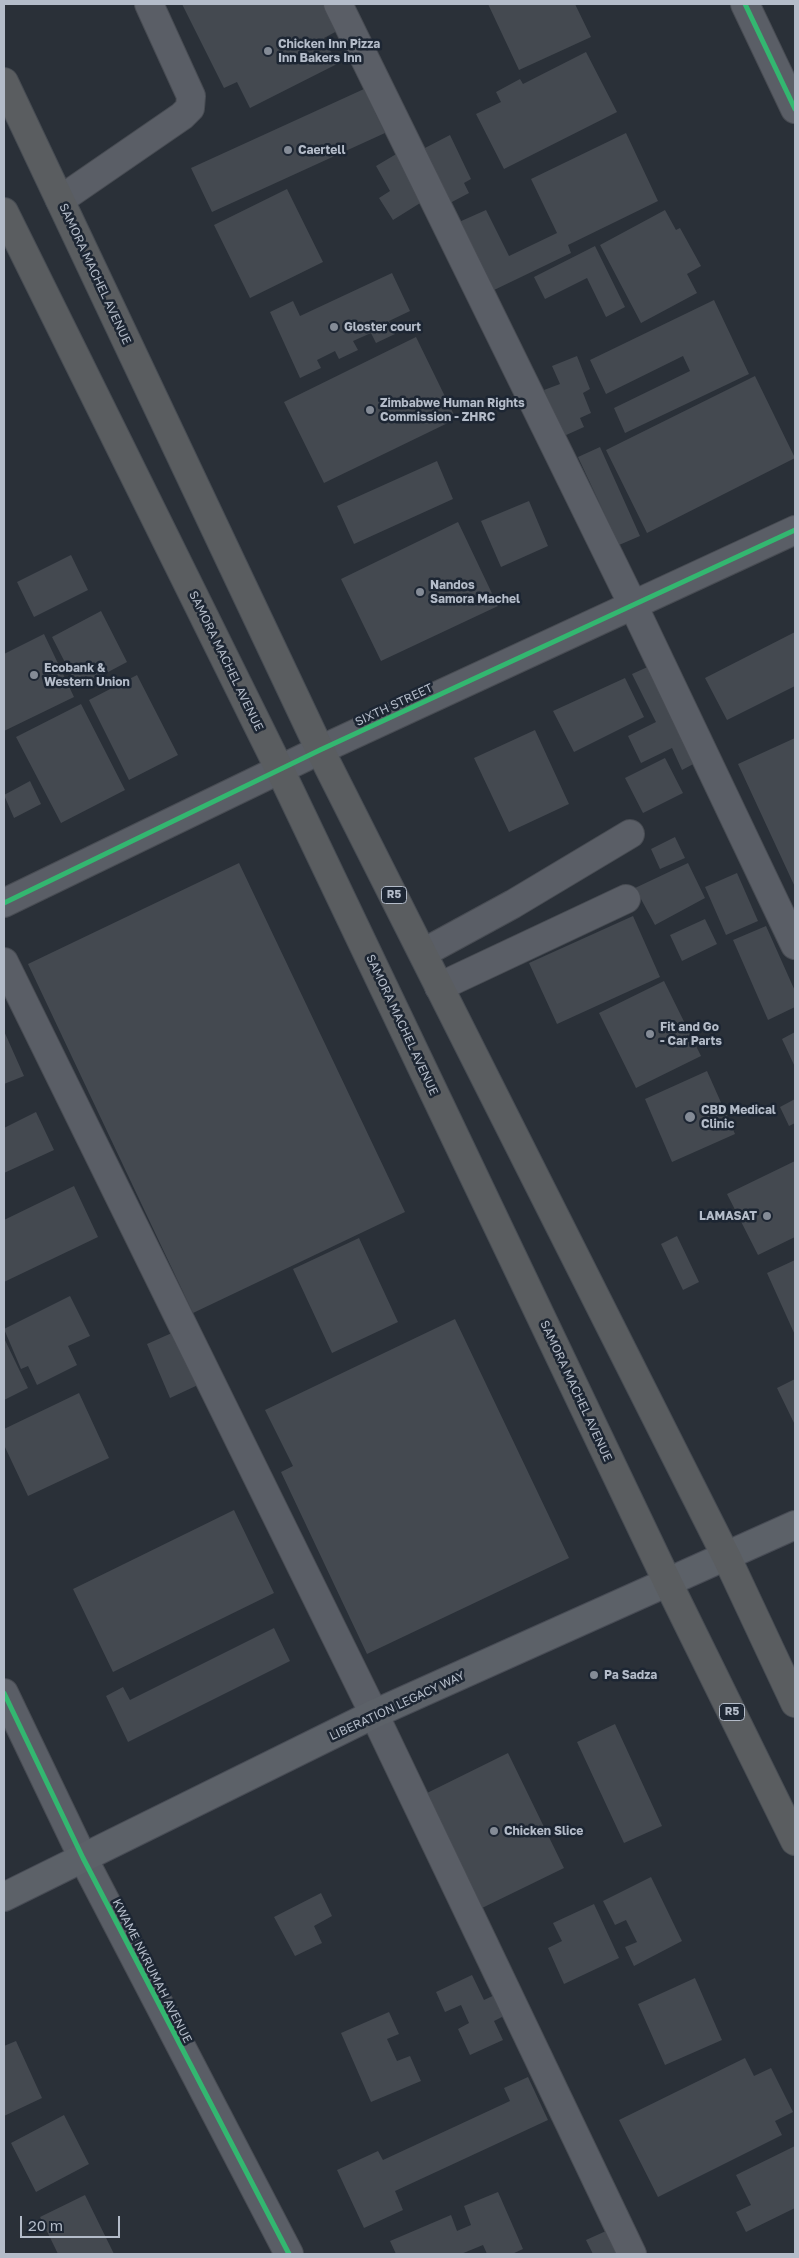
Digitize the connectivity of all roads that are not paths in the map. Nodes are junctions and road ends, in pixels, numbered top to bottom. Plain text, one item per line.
1 (149, 4) edge
2 (338, 4) edge
3 (745, 4) edge
4 (4, 82) edge
5 (795, 109) edge
6 (60, 200) junction
7 (4, 212) edge
8 (795, 530) edge
9 (633, 605) junction
10 (320, 750) junction
11 (280, 770) junction
12 (630, 834) dead end
13 (626, 900) dead end
14 (4, 903) edge
15 (795, 945) edge
16 (423, 953) junction
17 (4, 962) edge
18 (440, 987) junction
19 (795, 1525) edge
20 (727, 1558) junction
21 (668, 1584) junction
22 (4, 1693) edge
23 (795, 1703) edge
24 (374, 1714) junction
25 (795, 1841) edge
26 (83, 1858) junction
27 (4, 1897) edge
28 (289, 2254) edge
29 (632, 2254) edge

1 - 6 street
2 - 9 street
3 - 5 street
4 - 6 highway, SAMORA MACHEL AVENUE / R5
6 - 10 highway, SAMORA MACHEL AVENUE / R5
7 - 11 highway, SAMORA MACHEL AVENUE / R5
8 - 9 street, SIXTH STREET
9 - 10 street, SIXTH STREET
9 - 15 street
10 - 11 street, SIXTH STREET
10 - 16 highway, SAMORA MACHEL AVENUE / R5
11 - 14 street, SIXTH STREET
11 - 21 highway, SAMORA MACHEL AVENUE / R5
12 - 16 street
13 - 18 street
16 - 18 highway, SAMORA MACHEL AVENUE / R5
17 - 24 street
18 - 20 highway, SAMORA MACHEL AVENUE / R5
19 - 20 main road, LIBERATION LEGACY WAY
20 - 21 main road, LIBERATION LEGACY WAY
20 - 23 highway, SAMORA MACHEL AVENUE / R5
21 - 24 main road, LIBERATION LEGACY WAY
21 - 25 highway, SAMORA MACHEL AVENUE / R5
22 - 26 street, KWAME NKRUMAH AVENUE
24 - 26 main road, LIBERATION LEGACY WAY
24 - 29 street
26 - 27 main road, LIBERATION LEGACY WAY
26 - 28 street, KWAME NKRUMAH AVENUE

